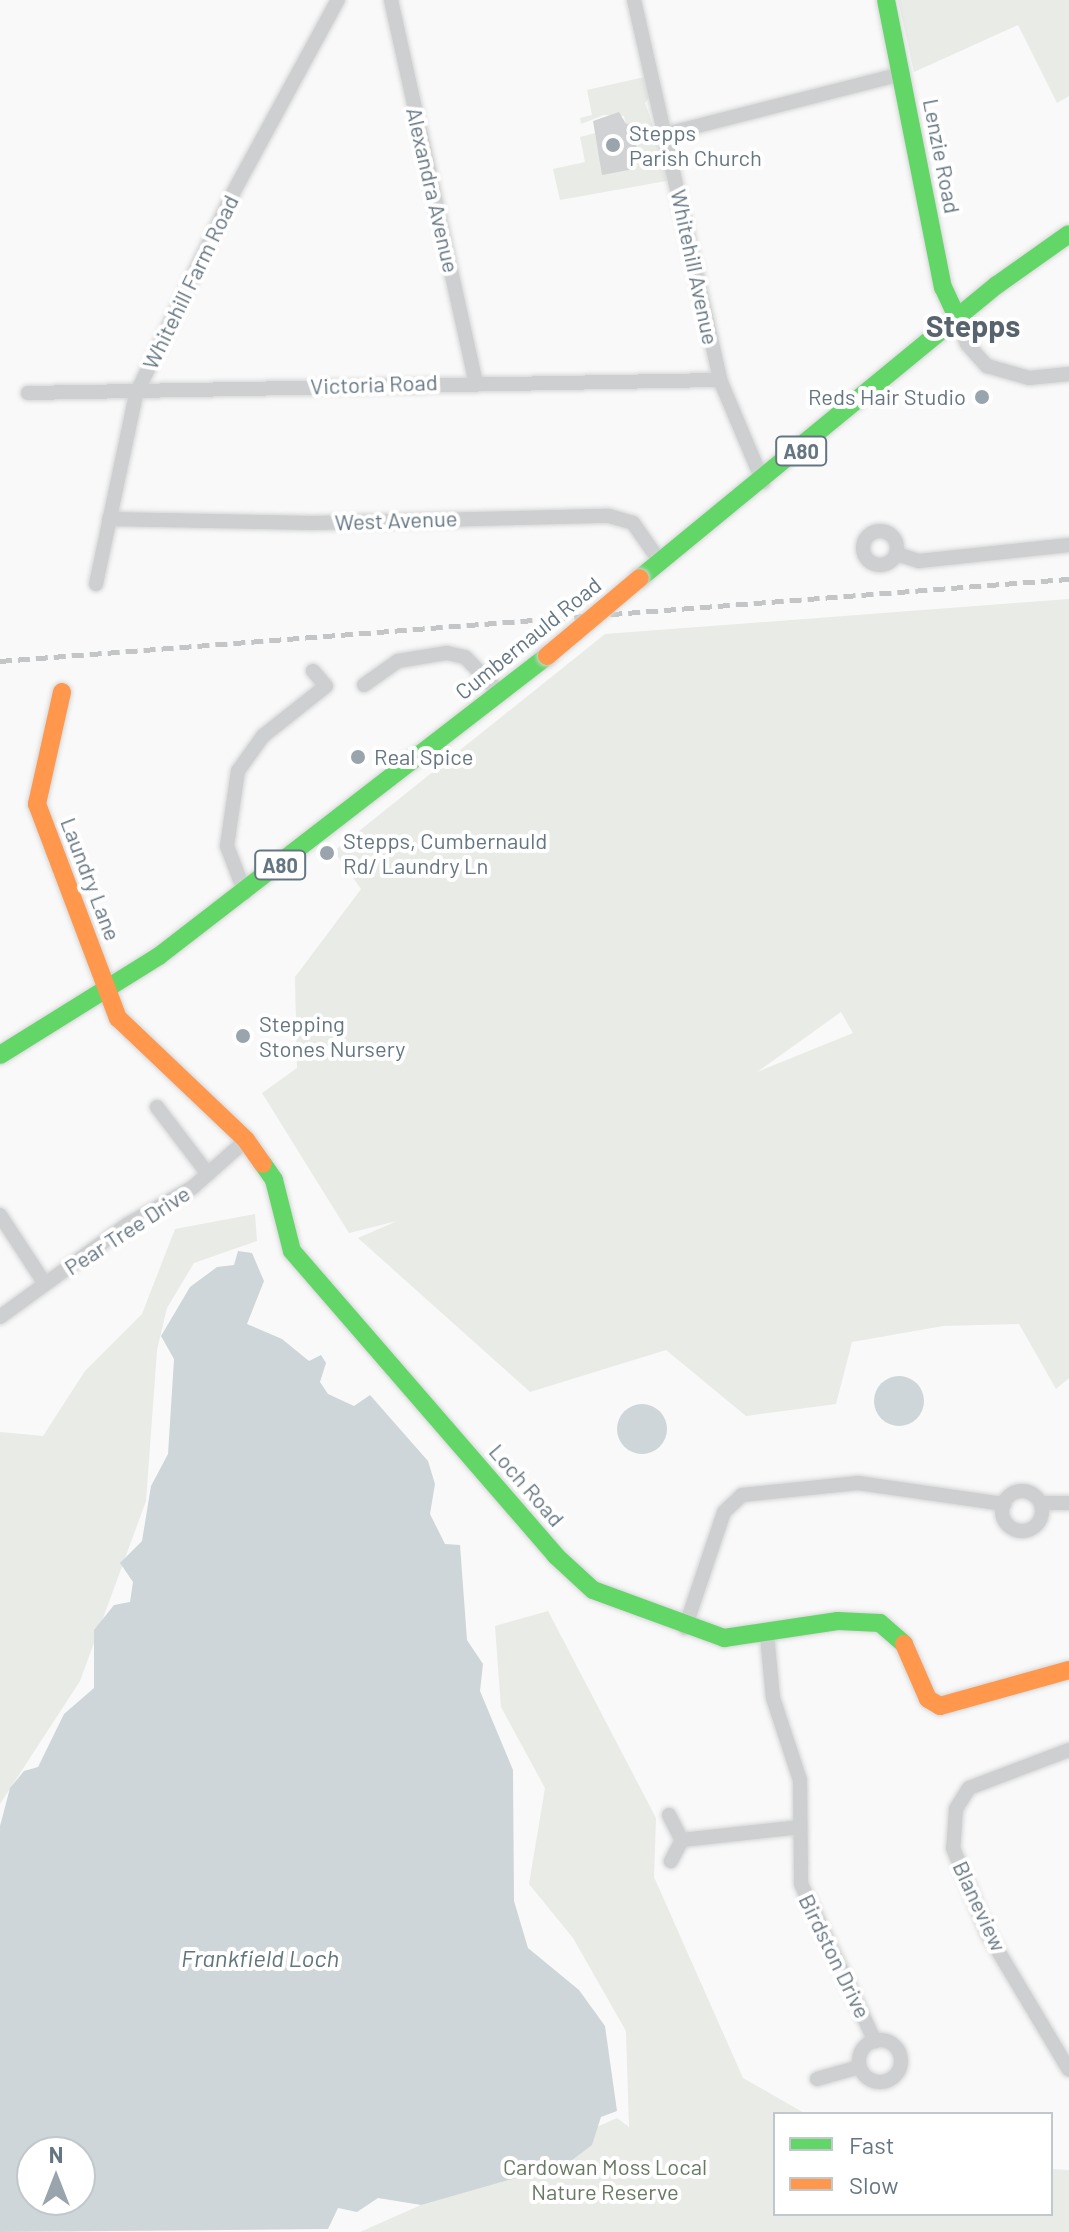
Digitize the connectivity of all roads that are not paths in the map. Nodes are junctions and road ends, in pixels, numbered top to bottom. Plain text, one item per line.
1 (338, 0) edge
2 (391, 0) edge
3 (634, 0) edge
4 (886, 0) edge
5 (902, 74) junction
6 (666, 134) junction
7 (1069, 234) edge
8 (958, 319) junction
9 (1069, 374) edge
10 (475, 380) junction
11 (720, 380) junction
12 (28, 393) dead end
13 (136, 394) junction
14 (763, 482) junction
15 (109, 519) junction
16 (1069, 545) edge
17 (897, 554) dead end
18 (661, 563) junction
19 (96, 584) dead end
20 (313, 671) dead end
21 (364, 685) dead end
22 (62, 692) dead end
23 (500, 693) junction
24 (245, 893) junction
25 (107, 988) junction
26 (0, 1055) edge
27 (157, 1107) dead end
28 (246, 1140) junction
29 (208, 1174) junction
30 (0, 1215) edge
31 (45, 1284) junction
32 (0, 1317) edge
33 (1041, 1503) junction
34 (1069, 1503) edge
35 (1004, 1504) junction
36 (685, 1628) junction
37 (767, 1635) junction
38 (1069, 1670) edge
39 (1069, 1750) edge
40 (669, 1815) dead end
41 (800, 1827) junction
42 (682, 1840) junction
43 (671, 1861) dead end
44 (875, 2041) junction
45 (859, 2067) junction
46 (1069, 2070) edge
47 (817, 2079) dead end

1 - 13 street, Whitehill Farm Road
2 - 10 street, Alexandra Avenue
3 - 6 street, Whitehill Avenue
4 - 5 street, Lenzie Road
5 - 6 street
5 - 8 street, Lenzie Road
6 - 11 street, Whitehill Avenue
7 - 8 street, Cumbernauld Road / A80
8 - 9 street
8 - 14 street, Cumbernauld Road / A80
10 - 11 street, Victoria Road
10 - 13 street, Victoria Road
11 - 14 street, Whitehill Avenue
12 - 13 street, Victoria Road
13 - 15 street, Whitehill Farm Road
14 - 18 street, Cumbernauld Road / A80
15 - 18 street, West Avenue
15 - 19 street, Whitehill Farm Road
16 - 17 street
18 - 23 street, Cumbernauld Road / A80, bridge
20 - 24 street
21 - 23 street
22 - 25 street, Laundry Lane
23 - 24 street, Cumbernauld Road / A80
24 - 25 street, Cumbernauld Road / A80
25 - 26 street, Cumbernauld Road / A80
25 - 28 street, Loch Road
27 - 29 street, Pear Tree Drive
28 - 29 street, Pear Tree Drive
28 - 36 street, Loch Road
29 - 31 street, Pear Tree Drive
30 - 31 street, Pear Tree Drive
31 - 32 street, Pear Tree Drive
33 - 34 street
33 - 35 street
33 - 35 street
35 - 36 street
36 - 37 street, Loch Road
37 - 38 street, Loch Road
37 - 41 street, Birdston Drive
39 - 46 street, Blaneview
40 - 42 street
41 - 42 street
41 - 44 street, Birdston Drive
42 - 43 street
44 - 45 street, Birdston Drive
44 - 45 street, Birdston Drive
45 - 47 street

